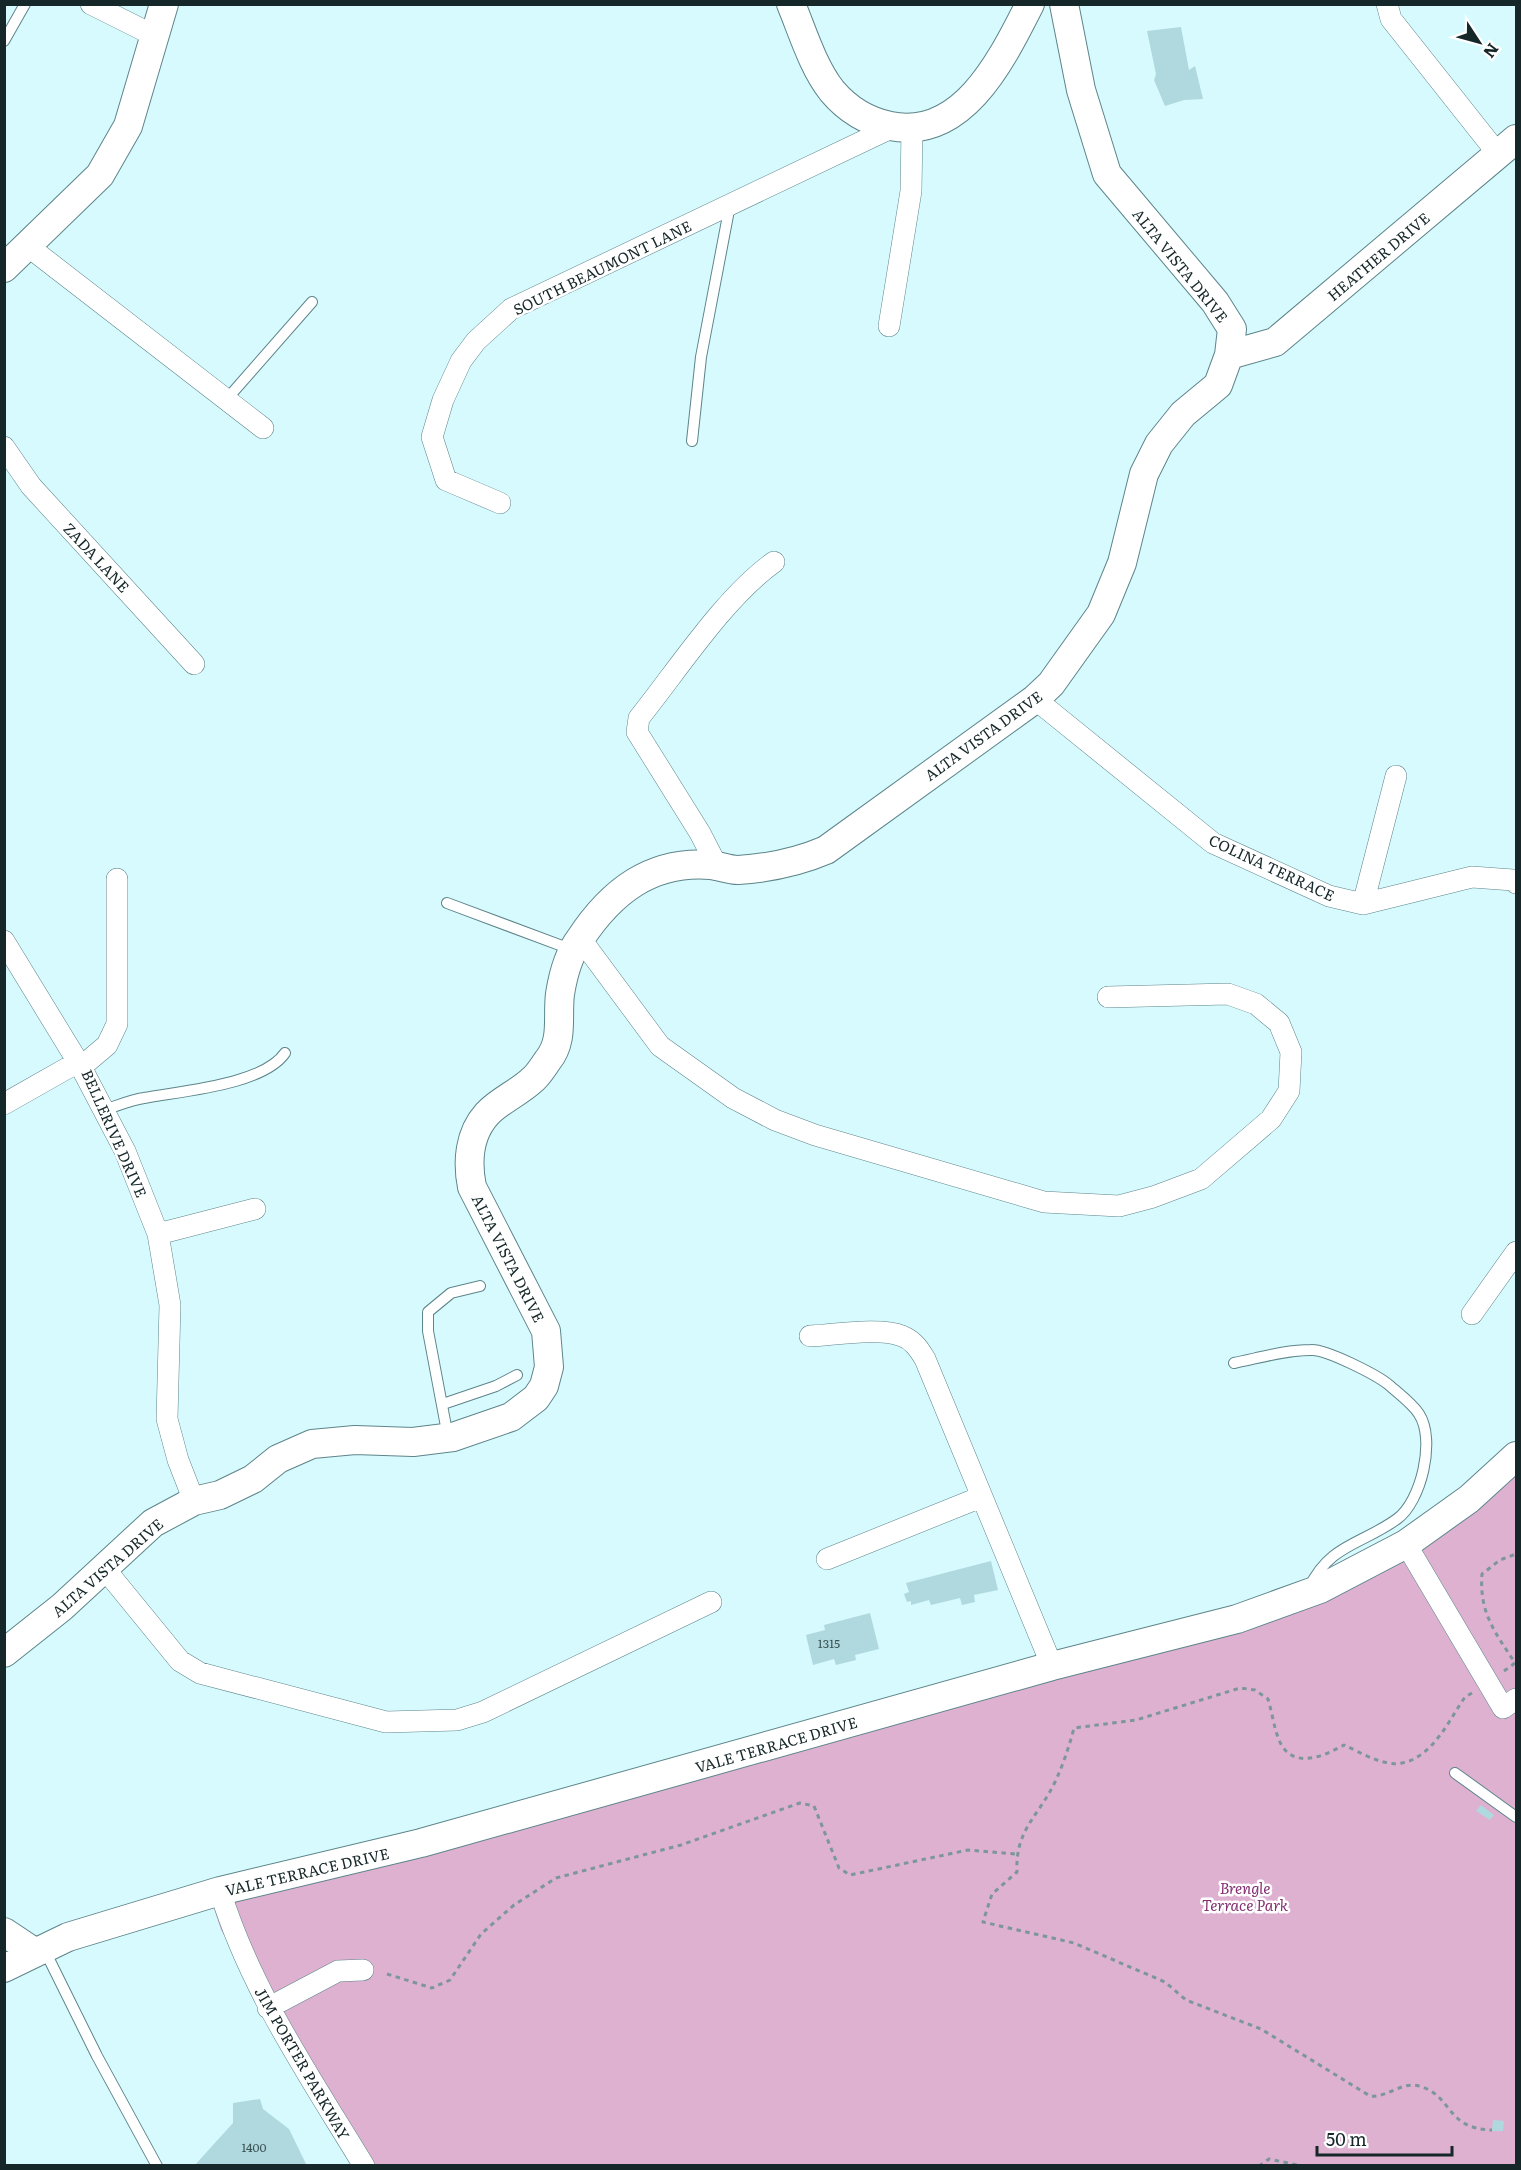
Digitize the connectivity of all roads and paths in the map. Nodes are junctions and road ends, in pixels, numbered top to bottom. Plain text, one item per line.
1 (25, 4) edge
2 (91, 4) edge
3 (164, 4) edge
4 (790, 4) edge
5 (1030, 4) edge
6 (1064, 4) edge
7 (1387, 4) edge
8 (155, 36) junction
9 (4, 41) edge
10 (903, 128) junction
11 (1507, 146) edge
12 (730, 205) junction
13 (29, 247) junction
14 (4, 268) edge
15 (312, 302) dead end
16 (889, 326) dead end
17 (1229, 355) junction
18 (226, 400) junction
19 (263, 428) dead end
20 (692, 441) dead end
21 (4, 447) edge
22 (500, 503) dead end
23 (774, 562) dead end
24 (194, 664) dead end
25 (1035, 699) junction
26 (1396, 776) dead end
27 (717, 866) junction
28 (117, 879) dead end
29 (1516, 883) edge
30 (447, 903) dead end
31 (1363, 904) junction
32 (4, 941) edge
33 (576, 944) junction
34 (1108, 997) dead end
35 (285, 1053) dead end
36 (80, 1064) junction
37 (4, 1104) edge
38 (104, 1110) junction
39 (255, 1209) dead end
40 (158, 1234) junction
41 (1516, 1252) edge
42 (480, 1286) dead end
43 (1472, 1314) dead end
44 (810, 1336) dead end
45 (1234, 1363) dead end
46 (517, 1375) dead end
47 (442, 1404) junction
48 (448, 1437) junction
49 (1516, 1456) edge
50 (981, 1497) junction
51 (194, 1501) junction
52 (1406, 1544) junction
53 (1516, 1554) edge
54 (827, 1559) dead end
55 (104, 1568) junction
56 (1306, 1593) junction
57 (711, 1602) dead end
58 (4, 1653) edge
59 (1052, 1666) junction
60 (1489, 1683) junction
61 (1516, 1699) edge
62 (1455, 1773) dead end
63 (1516, 1817) edge
64 (1016, 1854) junction
65 (220, 1891) junction
66 (4, 1932) edge
67 (39, 1950) junction
68 (4, 1968) edge
69 (363, 1970) dead end
70 (387, 1974) dead end
71 (268, 2008) junction
72 (1492, 2130) dead end
73 (158, 2166) edge
74 (364, 2166) edge
75 (1259, 2166) edge
76 (1302, 2166) edge

1 - 9 lane
2 - 8 street
3 - 8 street
4 - 10 street
5 - 10 street
6 - 17 street, ALTA VISTA DRIVE
7 - 11 street
8 - 13 street
10 - 12 street, SOUTH BEAUMONT LANE
10 - 16 street
11 - 17 street, HEATHER DRIVE
12 - 20 lane
12 - 22 street, SOUTH BEAUMONT LANE
13 - 14 street
13 - 18 street
15 - 18 lane
17 - 25 street, ALTA VISTA DRIVE
18 - 19 street
21 - 24 street, ZADA LANE
23 - 27 street
25 - 27 street, ALTA VISTA DRIVE
25 - 31 street, COLINA TERRACE
26 - 31 street
27 - 33 street, ALTA VISTA DRIVE
28 - 36 street, BELLERIVE DRIVE
29 - 31 street, COLINA TERRACE
30 - 33 lane
32 - 36 street
33 - 34 street
33 - 48 street, ALTA VISTA DRIVE
35 - 38 lane
36 - 37 street
36 - 38 street, BELLERIVE DRIVE
38 - 40 street, BELLERIVE DRIVE
39 - 40 street
40 - 51 street, BELLERIVE DRIVE
41 - 43 street
42 - 47 lane
44 - 50 street
45 - 56 lane
46 - 47 lane
47 - 48 lane
48 - 51 street, ALTA VISTA DRIVE
49 - 52 street, VALE TERRACE DRIVE
50 - 54 street
50 - 59 street
51 - 55 street, ALTA VISTA DRIVE
52 - 56 street, VALE TERRACE DRIVE
52 - 60 street
53 - 60 path
55 - 57 street
55 - 58 street, ALTA VISTA DRIVE
56 - 59 street, VALE TERRACE DRIVE
59 - 65 street, VALE TERRACE DRIVE
60 - 61 street
60 - 64 path
62 - 63 lane
64 - 70 path
64 - 72 path
65 - 67 street, VALE TERRACE DRIVE
65 - 71 street, JIM PORTER PARKWAY
66 - 67 street
67 - 68 street, VALE TERRACE DRIVE
67 - 73 lane
69 - 71 street
71 - 74 street, JIM PORTER PARKWAY
75 - 76 path

